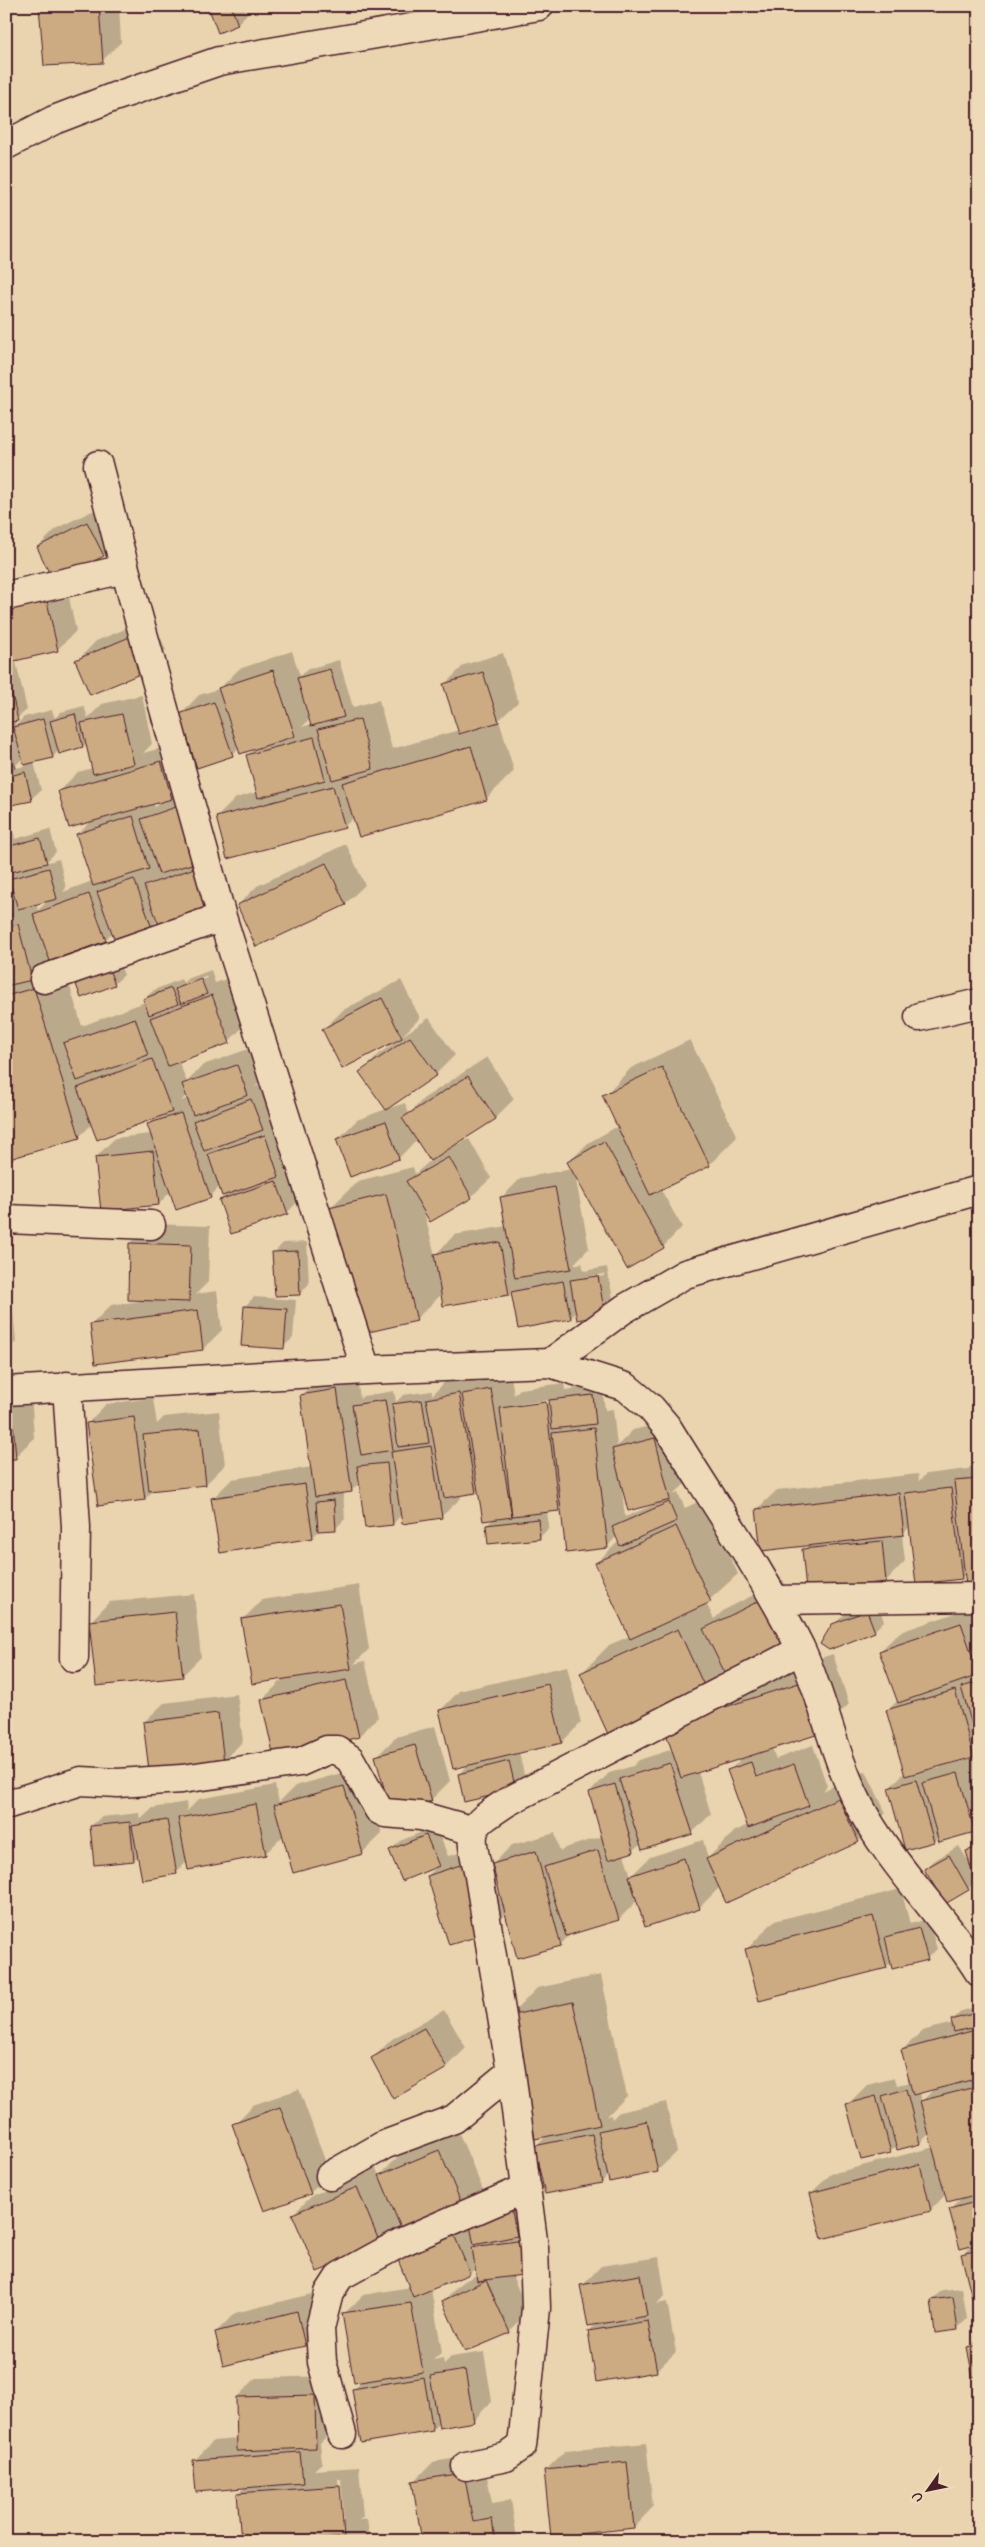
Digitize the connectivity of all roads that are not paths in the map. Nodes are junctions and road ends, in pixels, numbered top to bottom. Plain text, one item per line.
1 (539, 6) edge
2 (6, 145) edge
3 (98, 465) dead end
4 (124, 569) junction
5 (6, 596) edge
6 (222, 917) junction
7 (44, 980) dead end
8 (979, 1003) edge
9 (919, 1017) dead end
10 (979, 1190) edge
11 (6, 1219) edge
12 (151, 1225) dead end
13 (550, 1363) junction
14 (366, 1370) junction
15 (67, 1386) junction
16 (6, 1391) edge
17 (979, 1597) edge
18 (775, 1600) junction
19 (801, 1650) junction
20 (74, 1658) dead end
21 (6, 1804) edge
22 (474, 1831) junction
23 (979, 1972) edge
24 (512, 2072) junction
25 (330, 2176) dead end
26 (527, 2188) junction
27 (342, 2434) dead end
28 (466, 2466) dead end

1 - 2 street
3 - 4 street
4 - 5 street
4 - 6 street
6 - 7 street
6 - 14 street
8 - 9 street
10 - 13 street
11 - 12 street
13 - 14 street
13 - 18 street
14 - 15 street
15 - 16 street
15 - 20 street
17 - 18 street
18 - 19 street
19 - 22 street
19 - 23 street
21 - 22 street
22 - 24 street
24 - 25 street
24 - 26 street
26 - 27 street
26 - 28 street

